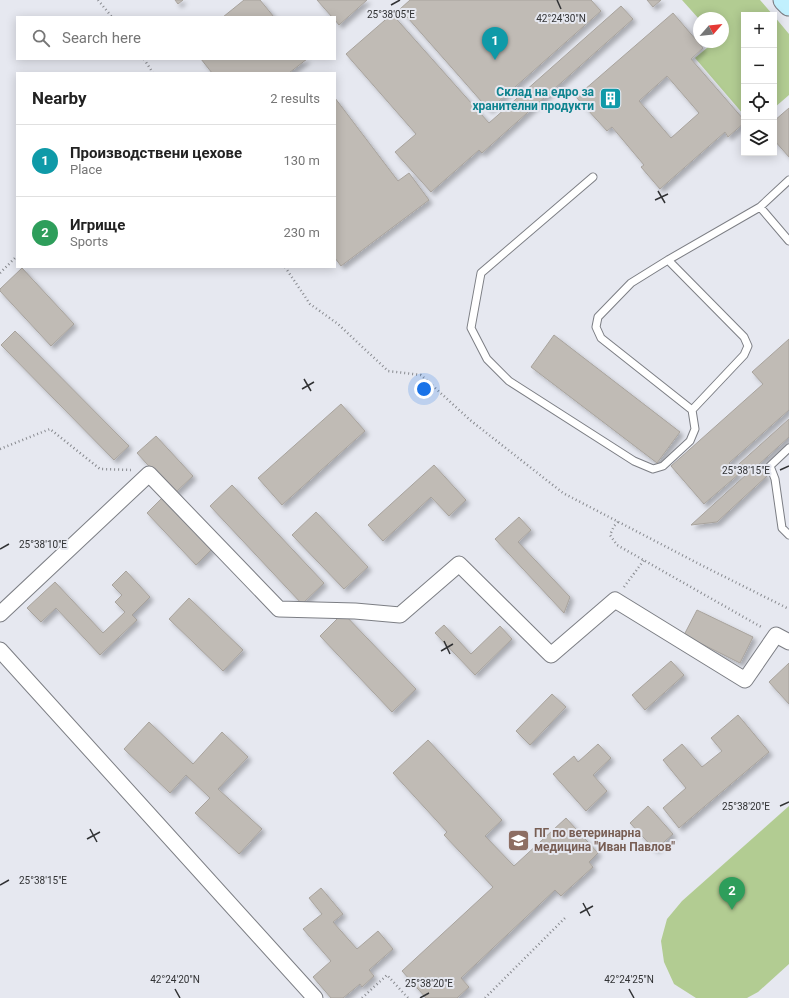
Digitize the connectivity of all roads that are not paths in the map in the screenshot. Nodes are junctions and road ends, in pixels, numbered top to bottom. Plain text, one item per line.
1 (784, 0) edge
2 (789, 5) edge
3 (593, 176) dead end
4 (789, 180) edge
5 (760, 207) junction
6 (789, 241) edge
7 (668, 260) junction
8 (692, 410) junction
9 (789, 448) edge
10 (789, 535) edge
11 (0, 614) edge
12 (783, 638) edge
13 (0, 650) edge
14 (315, 998) edge

1 - 2 main road
3 - 8 lane
4 - 5 lane
5 - 6 lane
5 - 7 lane
7 - 8 lane
7 - 8 lane
9 - 10 lane
11 - 12 street
13 - 14 street

